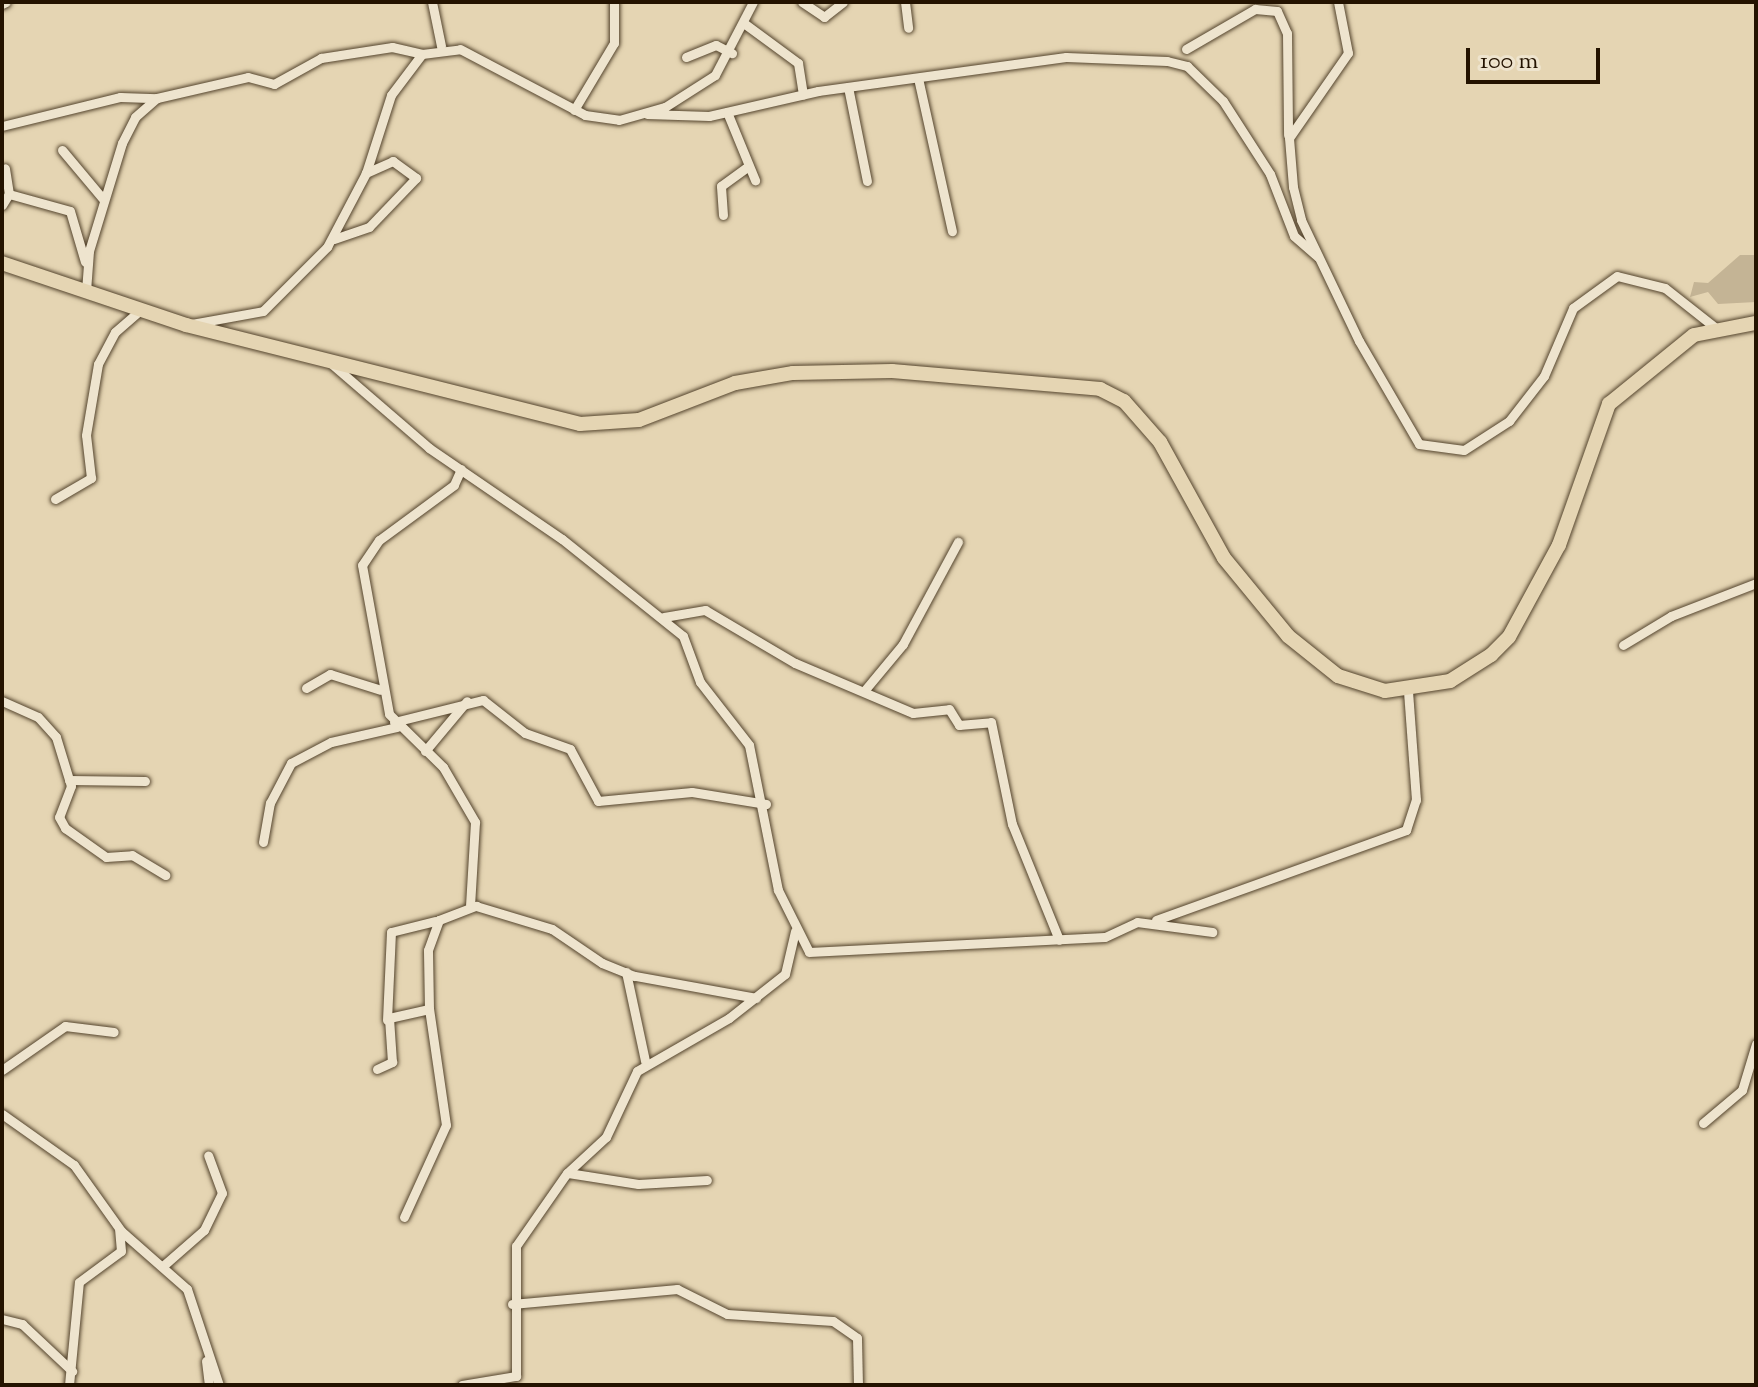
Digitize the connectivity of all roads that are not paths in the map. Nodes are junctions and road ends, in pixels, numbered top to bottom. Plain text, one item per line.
1 (432, 2) edge
2 (614, 2) edge
3 (753, 2) edge
4 (802, 2) edge
5 (843, 2) edge
6 (905, 2) edge
7 (1338, 2) edge
8 (745, 24) junction
9 (908, 28) dead end
10 (441, 46) junction
11 (1186, 49) dead end
12 (732, 53) junction
13 (422, 54) junction
14 (686, 57) dead end
15 (918, 78) junction
16 (848, 87) junction
17 (803, 95) junction
18 (157, 98) junction
19 (574, 110) junction
20 (727, 112) junction
21 (647, 114) junction
22 (2, 126) edge
23 (1289, 138) junction
24 (62, 150) dead end
25 (749, 166) junction
26 (5, 168) dead end
27 (366, 173) junction
28 (755, 180) dead end
29 (867, 181) dead end
30 (9, 194) junction
31 (104, 200) junction
32 (2, 205) edge
33 (723, 215) dead end
34 (952, 231) dead end
35 (334, 239) junction
36 (1318, 257) junction
37 (2, 263) edge
38 (86, 265) junction
39 (86, 291) junction
40 (140, 310) junction
41 (1756, 323) edge
42 (186, 325) junction
43 (1717, 329) junction
44 (330, 363) junction
45 (461, 469) junction
46 (55, 499) dead end
47 (958, 542) dead end
48 (1756, 583) edge
49 (664, 617) junction
50 (1623, 645) dead end
51 (306, 688) dead end
52 (381, 690) junction
53 (864, 691) junction
54 (1408, 691) junction
55 (2, 701) edge
56 (467, 701) junction
57 (395, 725) junction
58 (425, 751) junction
59 (69, 780) junction
60 (145, 781) dead end
61 (766, 804) junction
62 (263, 842) dead end
63 (165, 875) dead end
64 (470, 905) junction
65 (439, 920) junction
66 (1152, 922) junction
67 (795, 931) junction
68 (1212, 932) dead end
69 (1059, 940) junction
70 (626, 972) junction
71 (756, 998) junction
72 (429, 1009) junction
73 (387, 1020) junction
74 (114, 1032) dead end
75 (1756, 1044) edge
76 (645, 1061) junction
77 (377, 1069) dead end
78 (2, 1070) edge
79 (2, 1114) edge
80 (1703, 1123) dead end
81 (208, 1155) dead end
82 (568, 1173) junction
83 (707, 1180) dead end
84 (404, 1217) dead end
85 (118, 1227) junction
86 (164, 1265) junction
87 (512, 1304) junction
88 (2, 1319) edge
89 (207, 1352) junction
90 (72, 1371) junction
91 (69, 1385) edge
92 (209, 1385) edge
93 (219, 1385) edge
94 (462, 1385) edge
95 (858, 1385) edge

1 - 10 street
2 - 19 street
3 - 8 street
4 - 5 street
6 - 9 street
7 - 23 street
8 - 12 street
8 - 17 street
10 - 13 street
10 - 19 street
11 - 23 street
12 - 14 street
12 - 21 street
13 - 18 street
13 - 27 street
15 - 16 street
15 - 34 street
15 - 36 street
16 - 17 street
16 - 29 street
17 - 20 street
18 - 22 street
18 - 31 street
19 - 21 street
20 - 21 street
20 - 25 street
23 - 36 street
24 - 31 street
25 - 28 street
25 - 33 street
26 - 30 street
27 - 35 street
27 - 35 street
30 - 32 street
30 - 38 street
31 - 38 street
35 - 42 street
36 - 43 street
37 - 39 highway
38 - 39 street
39 - 40 highway
40 - 42 highway
40 - 46 street
41 - 43 highway
42 - 44 highway
43 - 54 highway
44 - 45 street
44 - 54 highway
45 - 49 street
45 - 52 street
47 - 53 street
48 - 50 street
49 - 53 street
49 - 61 street
51 - 52 street
52 - 57 street
53 - 69 street
54 - 66 street
55 - 59 street
56 - 57 street
56 - 58 street
56 - 61 street
57 - 58 street
57 - 62 street
58 - 64 street
59 - 60 street
59 - 63 street
61 - 67 street
64 - 65 street
64 - 70 street
65 - 72 street
65 - 73 street
66 - 68 street
66 - 69 street
67 - 69 street
67 - 71 street
70 - 71 street
70 - 76 street
71 - 76 street
72 - 73 street
72 - 84 street
73 - 77 street
74 - 78 street
75 - 80 street
76 - 82 street
79 - 85 street
81 - 86 street
82 - 83 street
82 - 87 street
85 - 86 street
85 - 90 street
86 - 89 street
87 - 94 street
87 - 95 street
88 - 90 street
89 - 92 street
89 - 93 street
90 - 91 street

